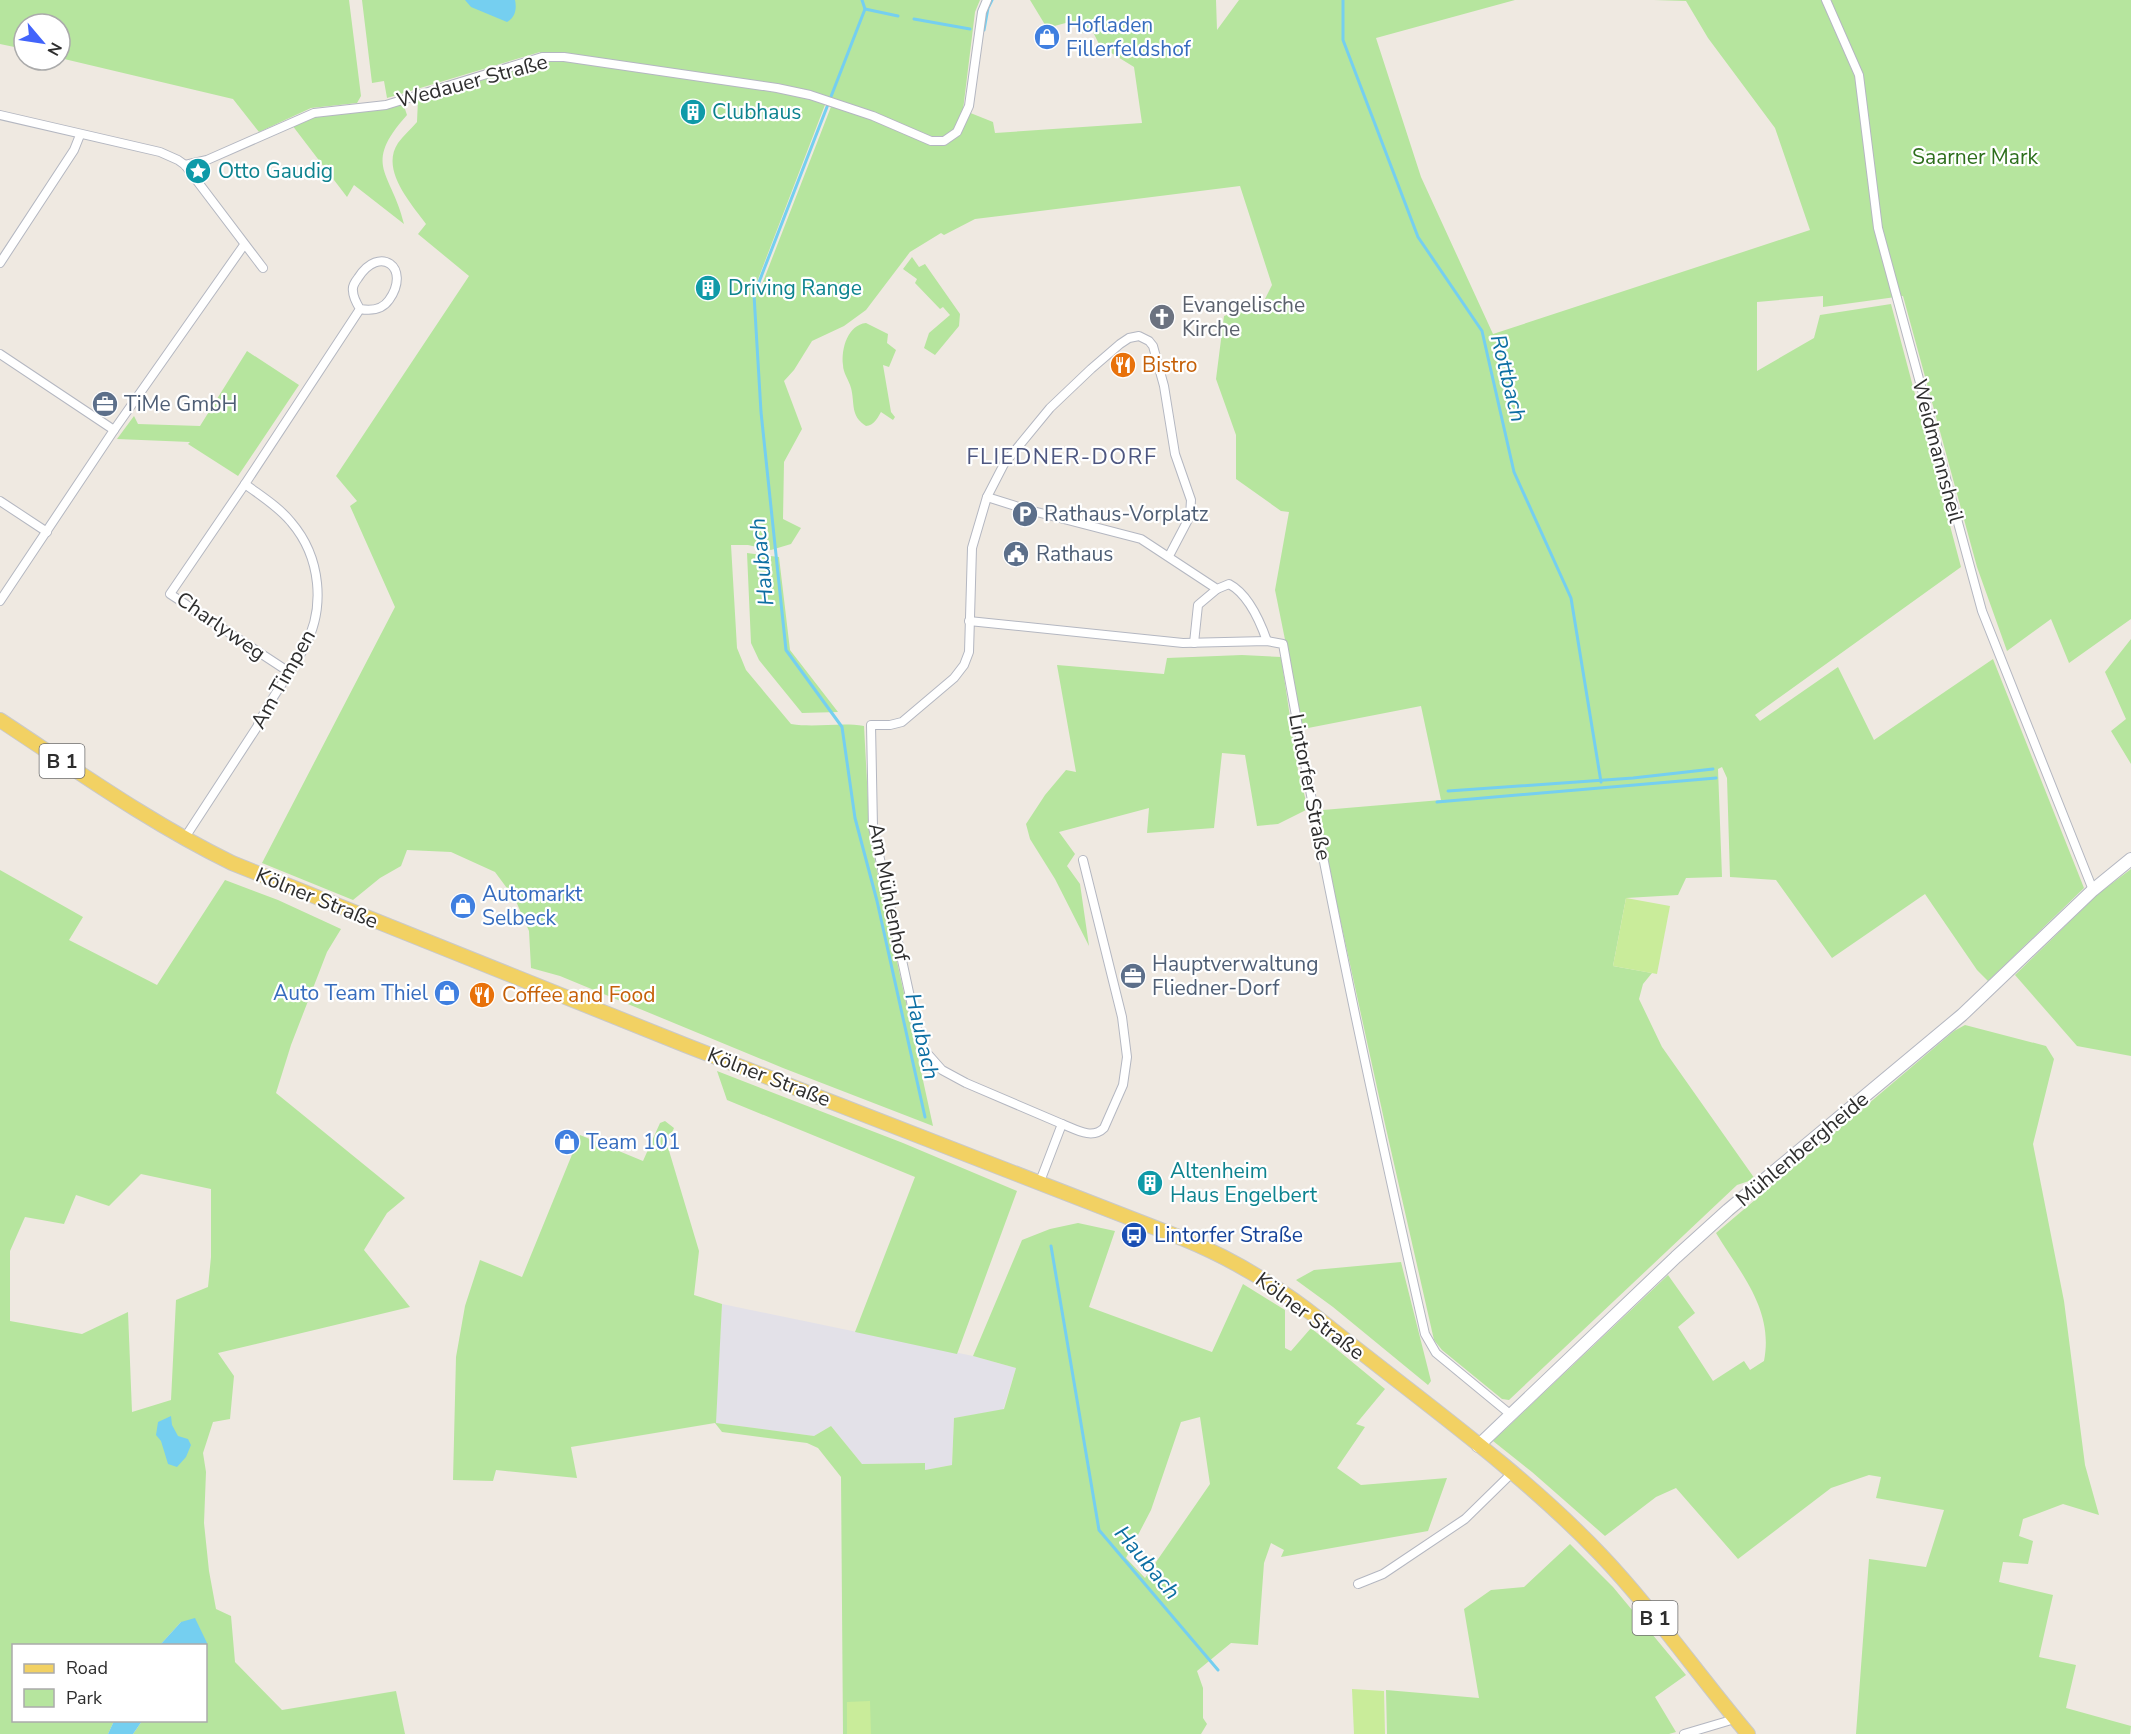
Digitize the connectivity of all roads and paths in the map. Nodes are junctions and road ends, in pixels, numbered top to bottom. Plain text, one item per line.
1 (987, 0) edge
2 (1826, 0) edge
3 (0, 115) edge
4 (80, 135) junction
5 (185, 165) junction
6 (244, 245) junction
7 (0, 263) edge
8 (263, 267) dead end
9 (360, 309) junction
10 (0, 354) edge
11 (114, 430) junction
12 (245, 484) junction
13 (987, 496) junction
14 (0, 501) edge
15 (46, 532) junction
16 (1169, 556) junction
17 (1217, 589) junction
18 (0, 601) edge
19 (969, 621) junction
20 (1267, 641) junction
21 (1194, 643) junction
22 (289, 672) junction
23 (0, 720) edge
24 (184, 839) junction
25 (2131, 859) edge
26 (1083, 860) dead end
27 (2093, 890) junction
28 (1062, 1124) junction
29 (1039, 1184) junction
30 (1510, 1414) junction
31 (1478, 1446) junction
32 (1512, 1473) junction
33 (1358, 1584) dead end
34 (1734, 1717) junction
35 (1684, 1734) edge
36 (1748, 1734) edge

1 - 5 street, Wedauer Straße
2 - 27 street, Weidmannsheil
3 - 4 street
4 - 5 street
4 - 7 street
5 - 6 street
6 - 8 street
6 - 11 street
9 - 9 street
9 - 12 street
10 - 11 street
11 - 15 street
12 - 22 street, Am Timpen
12 - 22 street, Charlyweg
13 - 16 street
13 - 16 street, Am Mühlenhof
13 - 19 street, Am Mühlenhof
14 - 15 street
15 - 18 street
16 - 17 street
17 - 20 street
17 - 21 street
19 - 21 street
19 - 28 street, Am Mühlenhof
20 - 21 street
20 - 30 street, Lintorfer Straße
22 - 24 street, Am Timpen
23 - 24 main road, Kölner Straße / B 1
24 - 29 main road, Kölner Straße / B 1
25 - 27 street, Mühlenbergheide
26 - 28 street
27 - 30 street, Mühlenbergheide
28 - 29 street
29 - 31 main road, Kölner Straße / B 1
30 - 31 street, Mühlenbergheide
31 - 32 main road, Kölner Straße / B 1
32 - 33 street
32 - 34 main road, Kölner Straße / B 1
34 - 35 street
34 - 36 main road, Kölner Straße / B 1

